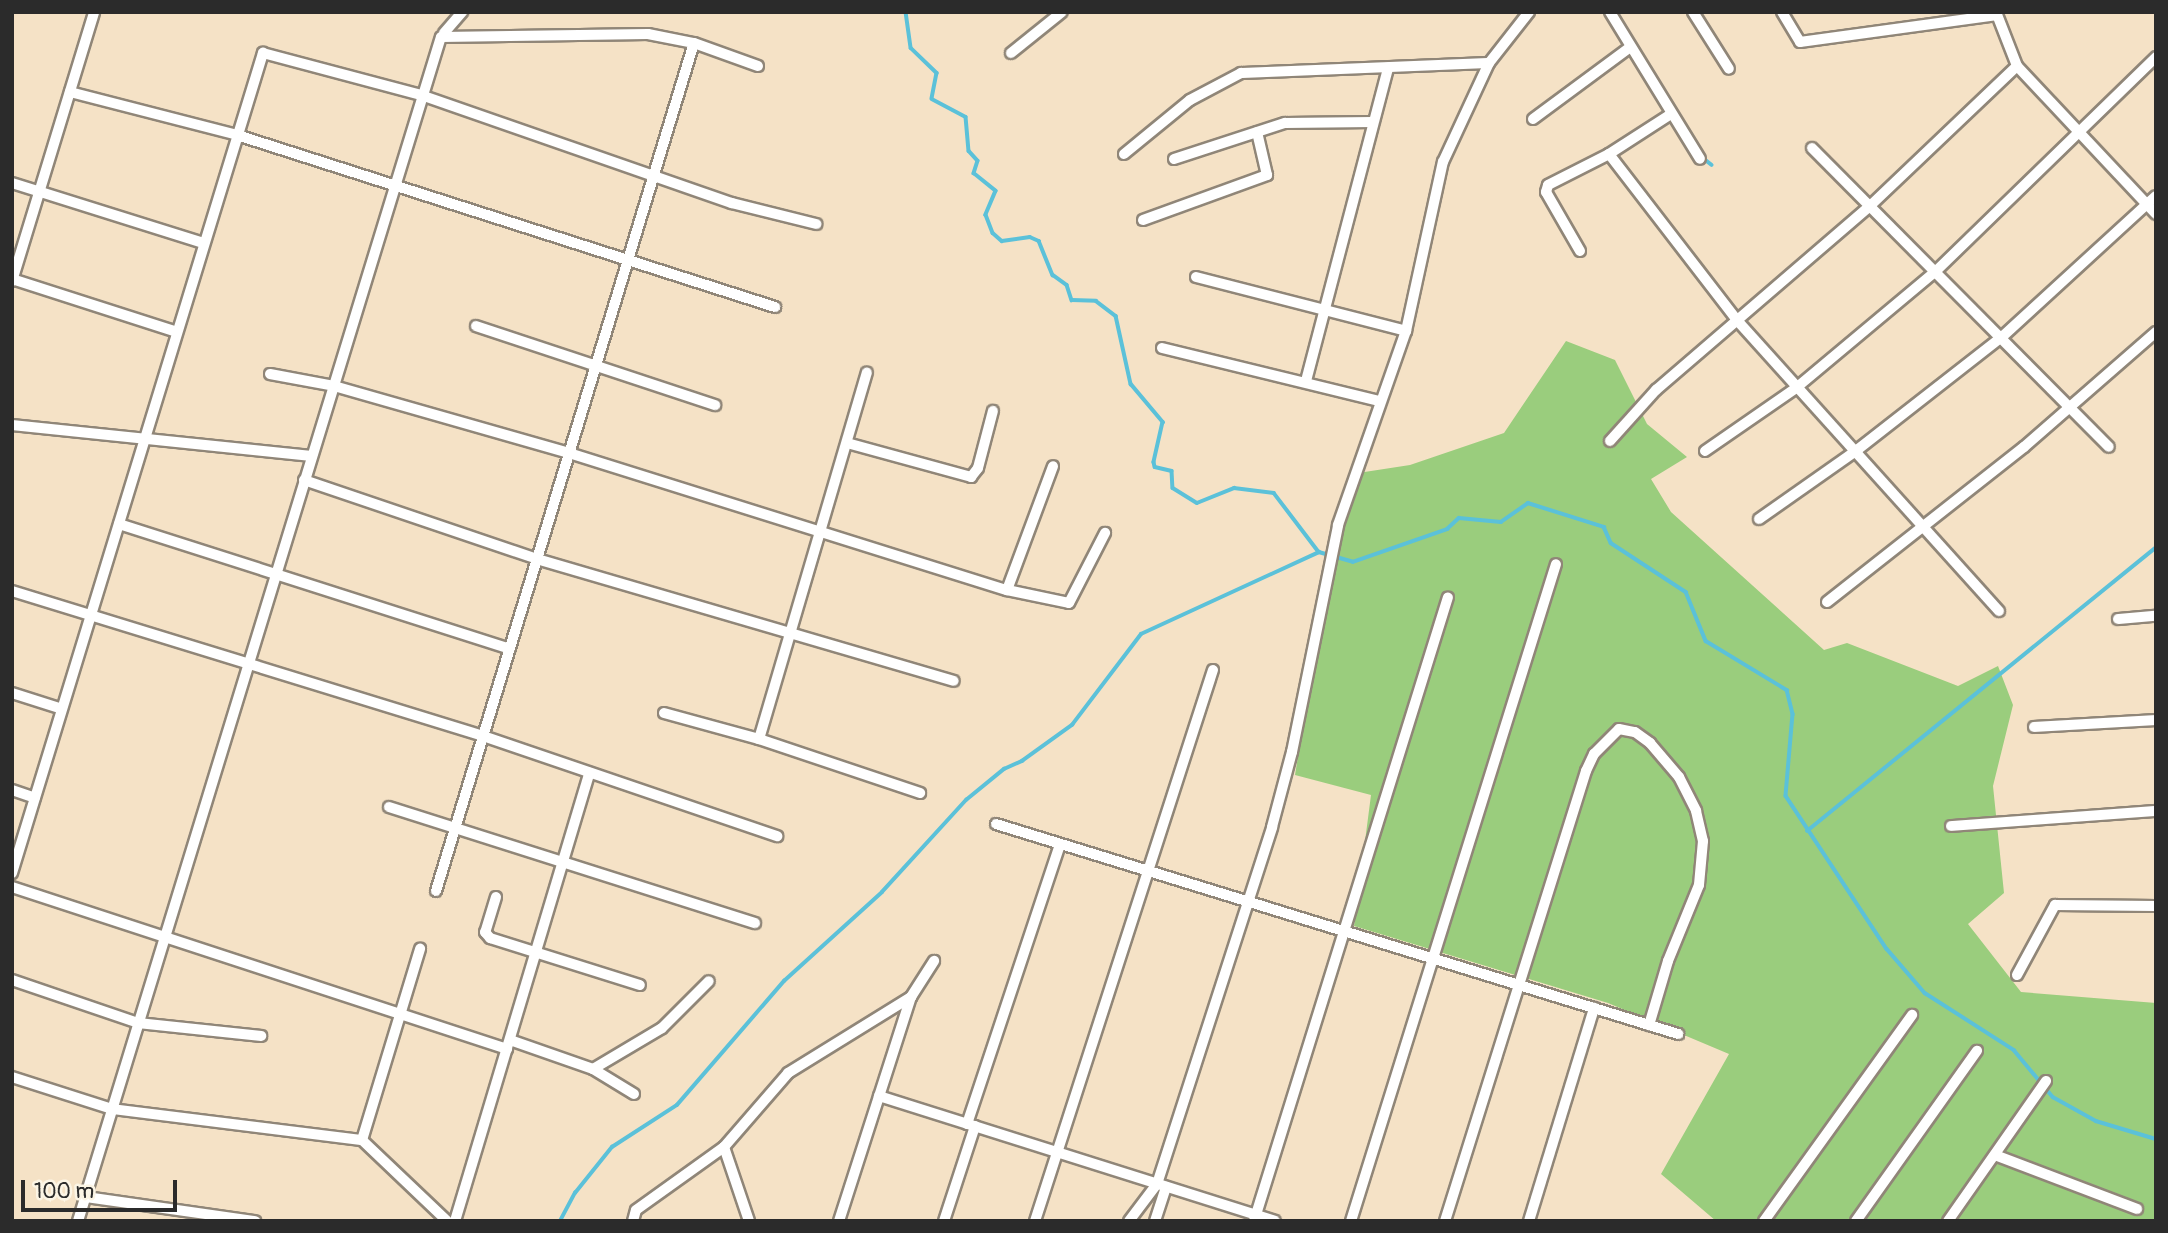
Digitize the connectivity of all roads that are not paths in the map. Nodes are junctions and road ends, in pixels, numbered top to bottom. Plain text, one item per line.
1 (94, 12) edge
2 (463, 12) edge
3 (1062, 12) edge
4 (1529, 12) edge
5 (1610, 12) edge
6 (1693, 12) edge
7 (1782, 12) edge
8 (1997, 14) edge
9 (444, 33) junction
10 (694, 43) junction
11 (1629, 48) junction
12 (1011, 53) dead end
13 (2156, 57) edge
14 (1489, 62) junction
15 (758, 66) dead end
16 (2017, 66) junction
17 (1388, 68) junction
18 (1729, 69) dead end
19 (70, 92) junction
20 (421, 95) junction
21 (1671, 114) junction
22 (1533, 119) dead end
23 (1373, 122) junction
24 (1257, 132) junction
25 (2079, 134) junction
26 (237, 135) junction
27 (1812, 148) dead end
28 (1124, 154) dead end
29 (1609, 154) junction
30 (1174, 159) dead end
31 (1700, 159) dead end
32 (654, 173) junction
33 (12, 183) edge
34 (394, 183) junction
35 (40, 190) junction
36 (2156, 196) edge
37 (1872, 205) junction
38 (2147, 205) junction
39 (2156, 214) edge
40 (1143, 220) dead end
41 (816, 223) dead end
42 (204, 243) junction
43 (1580, 251) dead end
44 (628, 258) junction
45 (1936, 271) junction
46 (1196, 277) dead end
47 (12, 279) edge
48 (775, 307) dead end
49 (1324, 310) junction
50 (1736, 319) junction
51 (475, 326) dead end
52 (1406, 331) junction
53 (177, 332) junction
54 (2156, 332) edge
55 (2003, 336) junction
56 (1162, 348) dead end
57 (596, 366) junction
58 (867, 373) dead end
59 (270, 374) dead end
60 (1306, 381) junction
61 (334, 386) junction
62 (1796, 388) junction
63 (1380, 401) junction
64 (715, 405) dead end
65 (2068, 408) junction
66 (993, 411) dead end
67 (12, 425) edge
68 (145, 439) junction
69 (1610, 441) dead end
70 (847, 443) junction
71 (2109, 447) dead end
72 (1857, 450) junction
73 (1705, 451) dead end
74 (569, 453) junction
75 (311, 456) junction
76 (1053, 466) dead end
77 (304, 480) junction
78 (1759, 519) dead end
79 (1922, 523) junction
80 (119, 524) junction
81 (820, 531) junction
82 (1105, 533) dead end
83 (537, 559) junction
84 (1556, 564) dead end
85 (276, 572) junction
86 (1007, 590) junction
87 (12, 592) edge
88 (1448, 597) dead end
89 (1827, 602) dead end
90 (1999, 611) dead end
91 (91, 616) junction
92 (2156, 616) edge
93 (2118, 619) dead end
94 (789, 634) junction
95 (510, 649) junction
96 (248, 664) junction
97 (1213, 670) dead end
98 (953, 681) dead end
99 (12, 693) edge
100 (62, 709) junction
101 (664, 713) dead end
102 (2156, 720) edge
103 (2034, 727) dead end
104 (483, 736) junction
105 (759, 738) junction
106 (589, 773) junction
107 (12, 790) edge
108 (920, 793) dead end
109 (35, 797) junction
110 (389, 807) dead end
111 (2156, 810) edge
112 (996, 824) dead end
113 (1951, 826) dead end
114 (456, 827) junction
115 (776, 836) dead end
116 (1060, 844) junction
117 (563, 859) junction
118 (1148, 871) junction
119 (12, 873) edge
120 (12, 887) edge
121 (436, 891) dead end
122 (496, 897) dead end
123 (1248, 902) junction
124 (2156, 906) edge
125 (755, 923) dead end
126 (1342, 930) junction
127 (165, 936) junction
128 (420, 949) dead end
129 (536, 951) junction
130 (1433, 958) junction
131 (934, 961) dead end
132 (2017, 975) dead end
133 (12, 980) edge
134 (709, 981) dead end
135 (640, 985) dead end
136 (1519, 985) junction
137 (911, 997) junction
138 (1594, 1008) junction
139 (400, 1013) junction
140 (1912, 1015) dead end
141 (138, 1023) junction
142 (1649, 1025) junction
143 (1678, 1034) dead end
144 (261, 1036) dead end
145 (508, 1045) junction
146 (1977, 1051) dead end
147 (593, 1069) junction
148 (12, 1077) edge
149 (2046, 1081) dead end
150 (634, 1094) dead end
151 (879, 1096) junction
152 (112, 1109) junction
153 (971, 1125) junction
154 (362, 1140) junction
155 (724, 1147) junction
156 (1058, 1153) junction
157 (1994, 1155) junction
158 (1161, 1185) junction
159 (86, 1197) junction
160 (2137, 1209) dead end
161 (1255, 1218) edge
162 (1769, 1219) edge
163 (78, 1221) edge
164 (255, 1221) edge
165 (447, 1221) edge
166 (455, 1221) edge
167 (633, 1221) edge
168 (749, 1221) edge
169 (839, 1221) edge
170 (944, 1221) edge
171 (1035, 1221) edge
172 (1129, 1221) edge
173 (1155, 1221) edge
174 (1275, 1221) edge
175 (1351, 1221) edge
176 (1445, 1221) edge
177 (1529, 1221) edge
178 (1856, 1221) edge
179 (1948, 1221) edge

1 - 19 street
2 - 9 street
3 - 12 street
4 - 14 street
5 - 11 street
6 - 18 street
7 - 8 street
8 - 16 street
9 - 10 street
9 - 20 street
10 - 15 street
10 - 32 street
11 - 21 street
11 - 22 street
13 - 25 street
14 - 17 street
14 - 52 street
16 - 25 street
16 - 37 street
17 - 23 street
17 - 28 street
19 - 26 street
19 - 35 street
20 - 26 street
20 - 32 street
20 - 34 street
21 - 29 street
21 - 31 street
23 - 24 street
23 - 49 street
24 - 30 street
24 - 40 street
25 - 38 street
25 - 45 street
26 - 34 street
26 - 42 street
27 - 37 street
29 - 43 street
29 - 50 street
32 - 41 street
32 - 44 street
33 - 35 street
34 - 44 street
34 - 61 street
35 - 42 street
35 - 47 street
36 - 38 street
37 - 45 street
37 - 50 street
38 - 39 street
38 - 55 street
42 - 53 street
44 - 48 street
44 - 57 street
45 - 55 street
45 - 62 street
46 - 49 street
47 - 53 street
49 - 52 street
49 - 60 street
50 - 62 street
50 - 69 street
51 - 57 street
52 - 63 street
53 - 68 street
54 - 65 street
55 - 65 street
55 - 72 street
56 - 60 street
57 - 64 street
57 - 74 street
58 - 70 street
59 - 61 street
60 - 63 street
61 - 74 street
61 - 75 street
62 - 72 street
62 - 73 street
63 - 123 street
65 - 71 street
65 - 79 street
66 - 70 street
67 - 68 street
68 - 75 street
68 - 80 street
70 - 81 street
72 - 78 street
72 - 79 street
74 - 81 street
74 - 83 street
75 - 77 street
76 - 86 street
77 - 83 street
77 - 85 street
79 - 89 street
79 - 90 street
80 - 85 street
80 - 91 street
81 - 86 street
81 - 94 street
82 - 86 street
83 - 94 street
83 - 95 street
84 - 130 street
85 - 95 street
85 - 96 street
87 - 91 street
88 - 126 street
91 - 96 street
91 - 100 street
92 - 93 street
94 - 98 street
94 - 105 street
95 - 104 street
96 - 104 street
96 - 127 street
97 - 118 street
99 - 100 street
100 - 109 street
101 - 105 street
102 - 103 street
104 - 106 street
104 - 114 street
105 - 108 street
106 - 115 street
106 - 117 street
107 - 109 street
109 - 119 street
110 - 114 street
111 - 113 street
112 - 116 street
114 - 117 street
114 - 121 street
116 - 118 street
116 - 153 street
117 - 125 street
117 - 129 street
118 - 123 street
118 - 156 street
120 - 127 street
122 - 129 street
123 - 126 street
123 - 158 street
124 - 132 street
126 - 130 street
126 - 161 street
127 - 139 street
127 - 141 street
128 - 139 street
129 - 135 street
129 - 145 street
130 - 136 street
130 - 175 street
131 - 137 street
133 - 141 street
134 - 147 street
136 - 138 street
136 - 142 street
136 - 176 street
137 - 151 street
137 - 155 street
138 - 142 street
138 - 177 street
139 - 145 street
139 - 154 street
140 - 162 street
141 - 144 street
141 - 152 street
142 - 143 street
145 - 147 street
145 - 166 street
146 - 178 street
147 - 150 street
148 - 152 street
149 - 157 street
151 - 153 street
151 - 169 street
152 - 154 street
152 - 159 street
153 - 156 street
153 - 170 street
154 - 165 street
155 - 167 street
155 - 168 street
156 - 158 street
156 - 171 street
157 - 160 street
157 - 179 street
158 - 161 street
158 - 172 street
158 - 173 street
159 - 163 street
159 - 164 street
161 - 174 street

